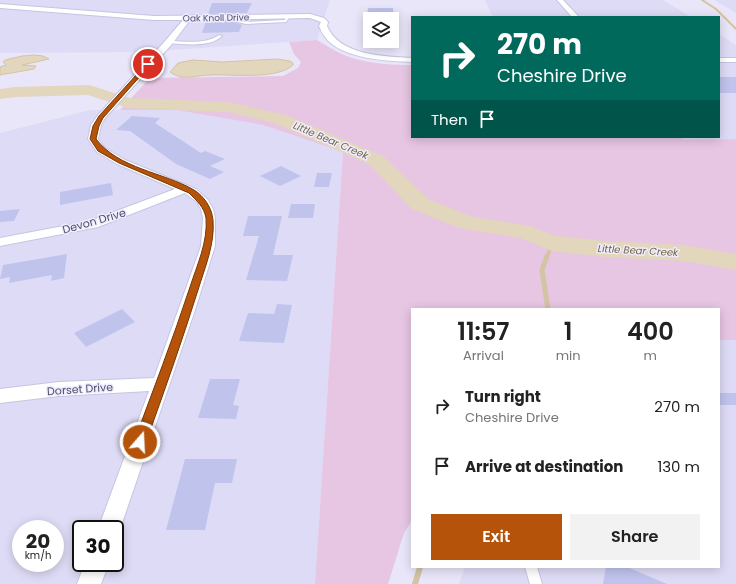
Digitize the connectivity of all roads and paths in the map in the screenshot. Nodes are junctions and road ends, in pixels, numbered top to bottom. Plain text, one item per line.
1 (560, 0) edge
2 (0, 6) edge
3 (575, 16) edge
4 (188, 18) junction
5 (220, 36) dead end
6 (169, 42) junction
7 (411, 60) edge
8 (720, 60) edge
9 (736, 60) edge
10 (185, 189) junction
11 (0, 242) edge
12 (161, 384) junction
13 (0, 396) edge
14 (112, 520) edge
15 (530, 568) edge
16 (94, 572) edge
17 (89, 584) edge
18 (536, 584) edge

1 - 3 street
2 - 4 street, Oak Knoll Drive
4 - 6 street
4 - 7 street, Oak Knoll Drive
5 - 6 lane
6 - 10 street
8 - 9 street
10 - 11 street, Devon Drive
10 - 12 street
12 - 13 street, Dorset Drive
12 - 14 street
15 - 18 lane
16 - 17 street

